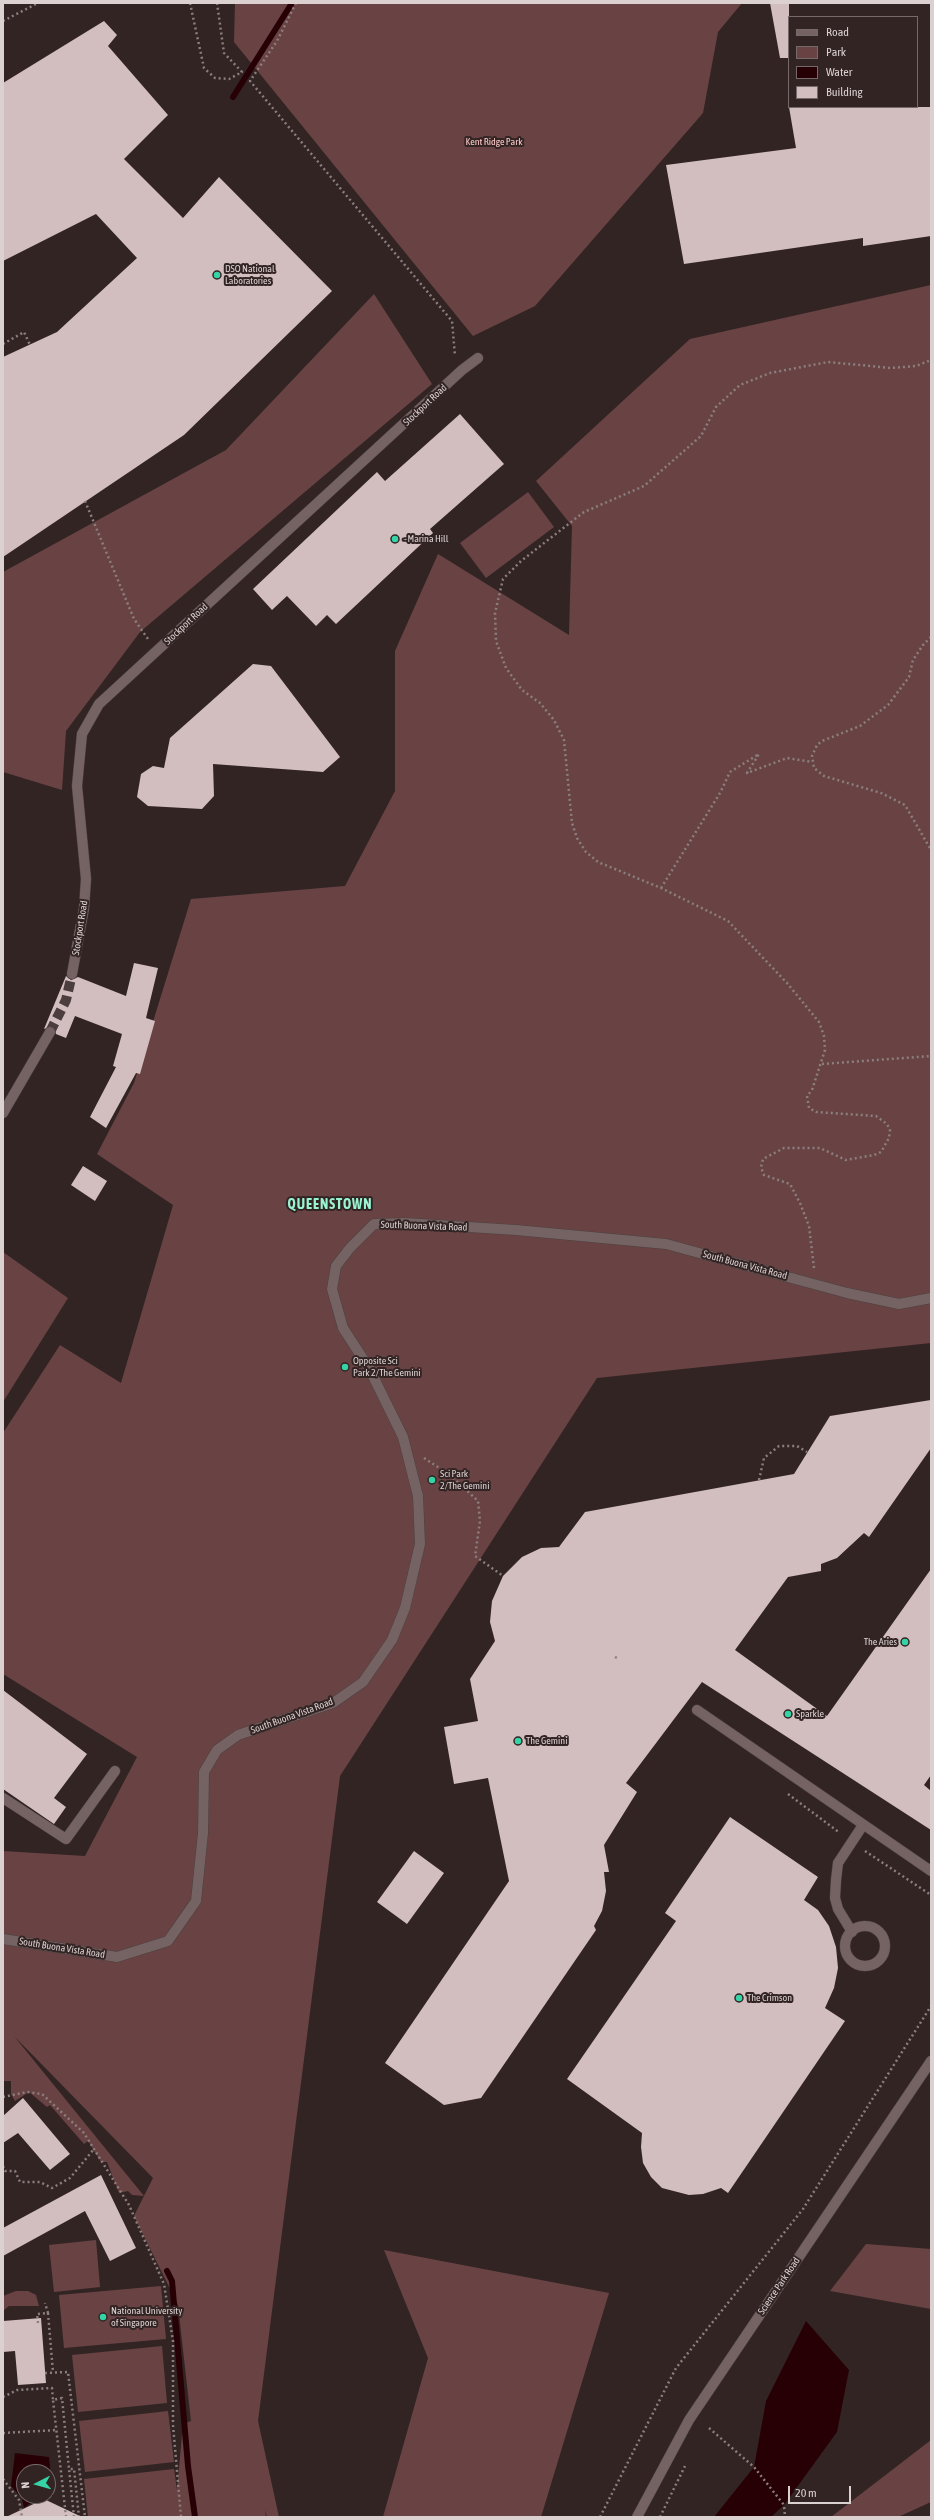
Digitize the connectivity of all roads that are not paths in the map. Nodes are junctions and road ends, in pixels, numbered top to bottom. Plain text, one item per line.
1 (478, 358) dead end
2 (72, 974) tunnel mouth
3 (50, 1032) tunnel mouth
4 (3, 1113) edge
5 (931, 1298) edge
6 (697, 1710) dead end
7 (115, 1771) dead end
8 (3, 1798) edge
9 (864, 1825) junction
10 (931, 1871) edge
11 (852, 1932) dead end
12 (3, 1939) edge
13 (931, 2061) edge
14 (638, 2517) edge

1 - 2 street, Stockport Road
3 - 4 street
5 - 12 street, South Buona Vista Road
6 - 9 street
7 - 8 street
9 - 10 street
9 - 11 street
13 - 14 street, Science Park Road

